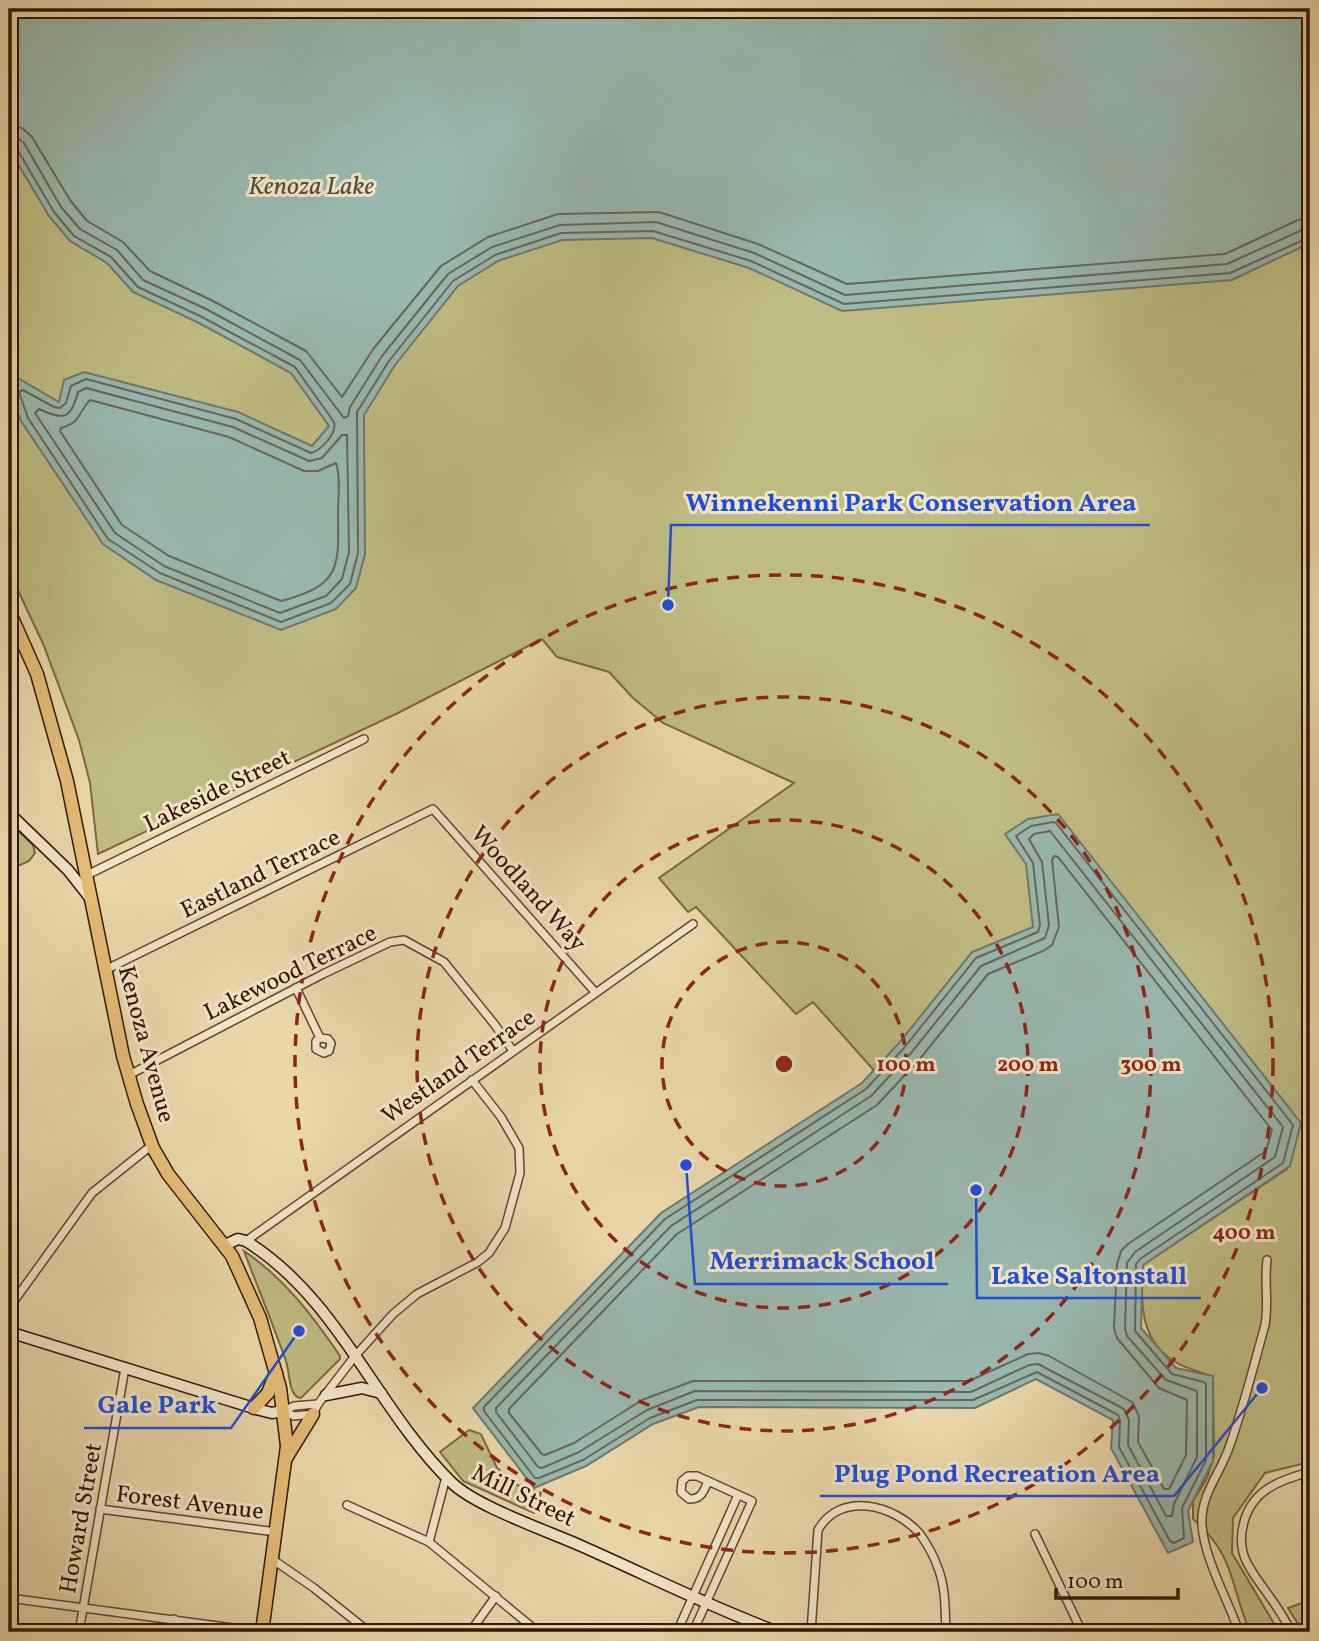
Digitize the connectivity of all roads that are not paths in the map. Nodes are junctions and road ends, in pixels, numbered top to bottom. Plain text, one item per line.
1 (9, 611) edge
2 (364, 739) dead end
3 (433, 810) joint
4 (9, 813) edge
5 (87, 875) junction
6 (92, 900) junction
7 (693, 924) dead end
8 (105, 970) junction
9 (296, 988) junction
10 (595, 992) junction
11 (320, 1038) dead end
12 (513, 1051) junction
13 (128, 1075) junction
14 (472, 1080) junction
15 (152, 1145) junction
16 (246, 1241) junction
17 (225, 1245) junction
18 (1267, 1260) dead end
19 (9, 1308) edge
20 (9, 1332) edge
21 (355, 1356) junction
22 (125, 1368) junction
23 (276, 1372) junction
24 (383, 1395) junction
25 (319, 1404) junction
26 (254, 1408) junction
27 (284, 1411) junction
28 (286, 1458) junction
29 (1310, 1472) edge
30 (446, 1477) junction
31 (708, 1481) dead end
32 (738, 1495) junction
33 (347, 1505) dead end
34 (100, 1509) junction
35 (276, 1532) junction
36 (1035, 1534) dead end
37 (429, 1542) junction
38 (272, 1558) junction
39 (694, 1596) junction
40 (496, 1597) junction
41 (9, 1598) edge
42 (707, 1602) junction
43 (83, 1608) junction
44 (174, 1619) junction
45 (263, 1631) edge
46 (79, 1632) edge
47 (172, 1632) edge
48 (369, 1632) edge
49 (470, 1632) edge
50 (538, 1632) edge
51 (677, 1632) edge
52 (693, 1632) edge
53 (778, 1632) edge
54 (811, 1632) edge
55 (946, 1632) edge
56 (1082, 1632) edge
57 (1239, 1632) edge
58 (1291, 1632) edge

1 - 5 main road, Kenoza Avenue
2 - 5 street, Lakeside Street
3 - 8 street, Eastland Terrace
3 - 10 street, Woodland Way
4 - 6 main road
5 - 6 main road, Kenoza Avenue
6 - 8 main road, Kenoza Avenue
7 - 10 street, Westland Terrace
8 - 13 main road, Kenoza Avenue
9 - 11 street
9 - 12 street, Lakewood Terrace
9 - 13 street, Lakewood Terrace
10 - 12 street, Westland Terrace
12 - 14 street, Westland Terrace
13 - 15 main road, Kenoza Avenue
14 - 16 street, Westland Terrace
14 - 21 street
15 - 17 main road, Kenoza Avenue
15 - 19 street
16 - 17 main road
16 - 21 main road, Mill Street
17 - 23 main road, Kenoza Avenue
18 - 57 street
20 - 22 main road
21 - 24 main road, Mill Street
21 - 25 street
22 - 26 main road
22 - 34 street, Howard Street
23 - 26 main road
23 - 27 main road, Kenoza Avenue
24 - 25 main road
24 - 30 main road, Mill Street
25 - 27 street
25 - 28 main road
26 - 27 main road
27 - 28 main road, Kenoza Avenue
28 - 35 main road, Kenoza Avenue
29 - 58 street
30 - 37 street
30 - 39 main road, Mill Street
31 - 32 street
32 - 39 street
32 - 42 street
33 - 37 street
34 - 35 street, Forest Avenue
34 - 43 street, Howard Street
35 - 38 main road, Kenoza Avenue
36 - 56 street
37 - 40 street
38 - 45 main road, Kenoza Avenue
38 - 48 street
39 - 42 main road, Mill Street
39 - 51 street
40 - 49 street
40 - 50 street
41 - 43 street
42 - 52 street
42 - 53 main road, Mill Street
43 - 44 street
43 - 46 street, Howard Street
44 - 45 street
44 - 47 street
54 - 55 street

